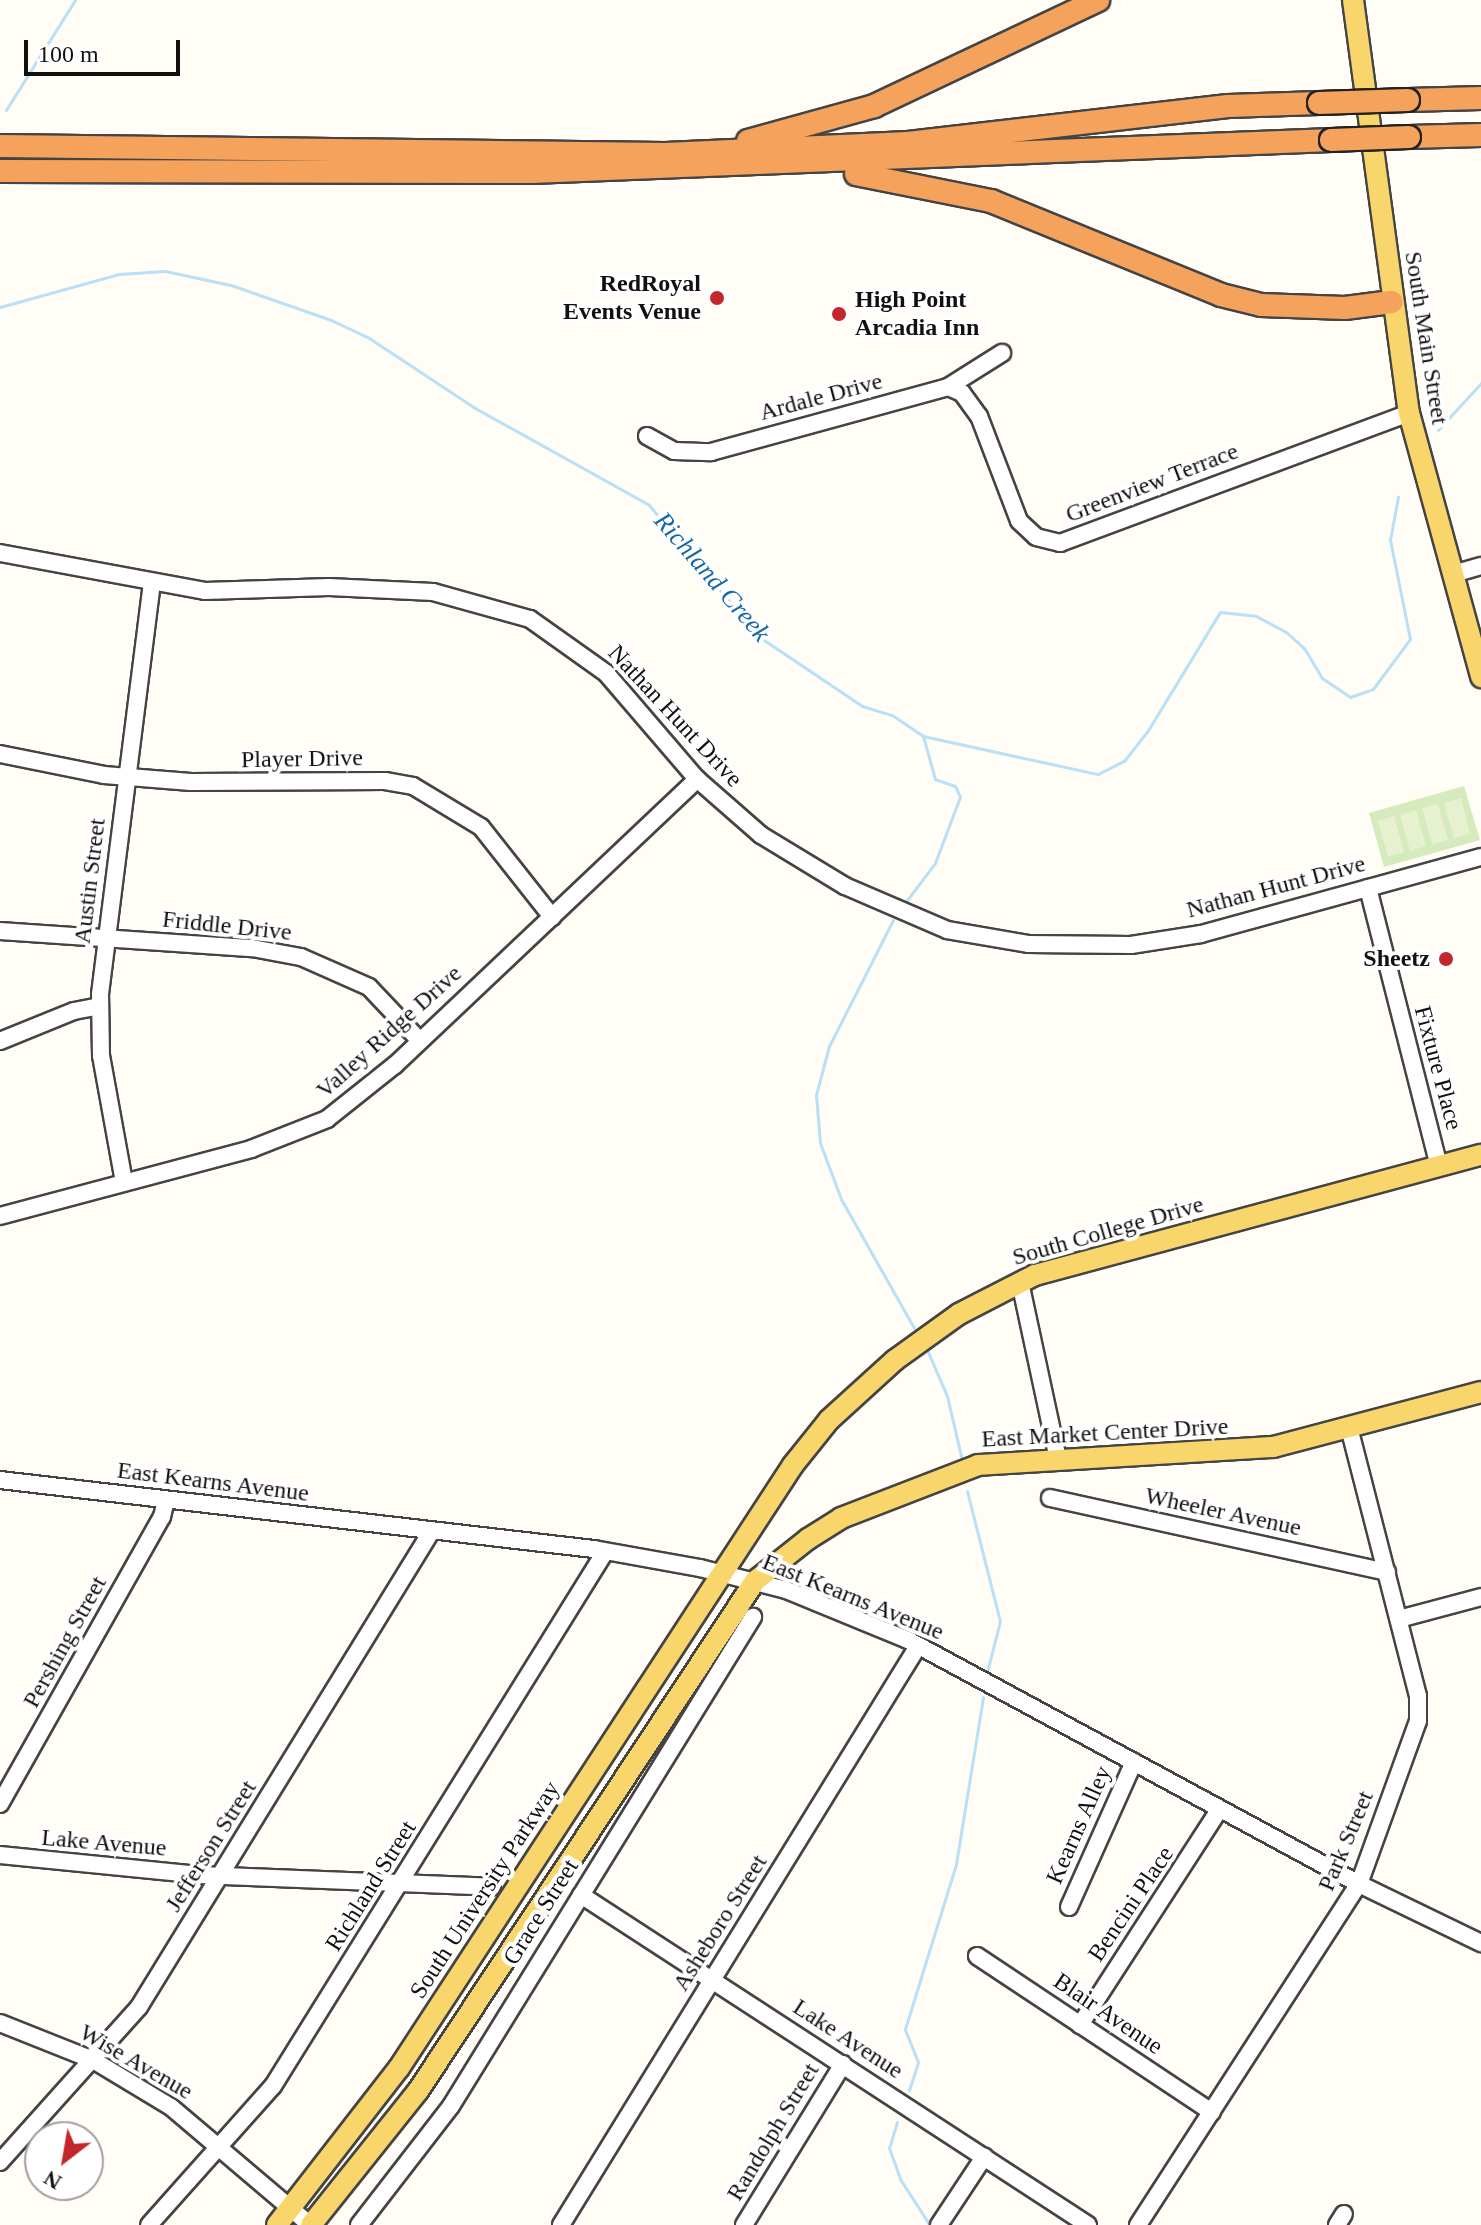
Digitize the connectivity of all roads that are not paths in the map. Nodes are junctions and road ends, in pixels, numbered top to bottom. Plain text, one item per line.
1 (1098, 0) edge
2 (1353, 0) edge
3 (1481, 98) edge
4 (1481, 135) edge
5 (0, 146) edge
6 (704, 151) junction
7 (769, 167) junction
8 (0, 171) edge
9 (1392, 302) junction
10 (1002, 353) dead end
11 (948, 387) junction
12 (1409, 413) junction
13 (647, 436) dead end
14 (0, 553) edge
15 (1481, 566) edge
16 (1453, 574) junction
17 (152, 585) junction
18 (1481, 677) edge
19 (0, 754) edge
20 (127, 775) junction
21 (697, 779) junction
22 (1481, 857) edge
23 (1368, 888) junction
24 (552, 917) junction
25 (0, 931) edge
26 (107, 939) junction
27 (100, 1006) junction
28 (0, 1041) edge
29 (420, 1041) junction
30 (1481, 1155) edge
31 (1439, 1167) junction
32 (124, 1182) junction
33 (0, 1216) edge
34 (1020, 1282) junction
35 (1481, 1392) edge
36 (1349, 1428) junction
37 (1058, 1460) junction
38 (0, 1480) edge
39 (1050, 1498) dead end
40 (166, 1500) junction
41 (431, 1532) junction
42 (605, 1552) junction
43 (720, 1572) junction
44 (1387, 1572) junction
45 (755, 1581) junction
46 (1481, 1597) edge
47 (753, 1617) dead end
48 (1399, 1619) junction
49 (918, 1646) junction
50 (1134, 1762) junction
51 (0, 1804) edge
52 (1220, 1809) junction
53 (0, 1855) edge
54 (222, 1875) junction
55 (401, 1884) junction
56 (1359, 1884) junction
57 (492, 1887) dead end
58 (581, 1895) junction
59 (1069, 1907) dead end
60 (1481, 1943) edge
61 (977, 1956) dead end
62 (713, 1981) junction
63 (0, 2023) edge
64 (1080, 2025) junction
65 (93, 2060) junction
66 (843, 2064) junction
67 (1212, 2112) junction
68 (219, 2150) junction
69 (984, 2157) junction
70 (0, 2162) edge
71 (283, 2217) edge
72 (149, 2225) edge
73 (310, 2225) edge
74 (359, 2225) edge
75 (561, 2225) edge
76 (744, 2225) edge
77 (939, 2225) edge
78 (1088, 2225) edge
79 (1138, 2225) edge

1 - 6 highway
2 - 9 main road, South Main Street
3 - 6 highway, bridge
4 - 7 highway, bridge
5 - 6 highway
7 - 8 highway
7 - 9 highway
9 - 12 main road, South Main Street
10 - 11 street, Ardale Drive
11 - 12 street, Greenview Terrace
11 - 13 street, Ardale Drive
12 - 16 main road, South Main Street
14 - 17 street, Nathan Hunt Drive
15 - 16 street
16 - 18 main road, South Main Street
17 - 20 street, Austin Street
17 - 21 street, Nathan Hunt Drive
19 - 20 street, Player Drive
20 - 24 street, Player Drive
20 - 26 street, Austin Street
21 - 23 street, Nathan Hunt Drive
21 - 24 street, Valley Ridge Drive
22 - 23 street, Nathan Hunt Drive
23 - 31 street, Fixture Place
24 - 29 street, Valley Ridge Drive
25 - 26 street, Friddle Drive
26 - 27 street, Austin Street
26 - 29 street, Friddle Drive
27 - 28 street
27 - 32 street, Austin Street
29 - 32 street, Valley Ridge Drive
30 - 31 main road, South College Drive
31 - 34 main road, South College Drive
32 - 33 street, Valley Ridge Drive
34 - 37 street
34 - 43 main road, South College Drive
35 - 36 main road, East Market Center Drive
36 - 37 main road, East Market Center Drive
36 - 44 street, Park Street
37 - 45 main road, East Market Center Drive
38 - 40 street, East Kearns Avenue
39 - 44 street, Wheeler Avenue
40 - 41 street, East Kearns Avenue
40 - 51 street, Pershing Street
41 - 42 street, East Kearns Avenue
41 - 54 street, Jefferson Street
42 - 43 street, East Kearns Avenue
42 - 55 street, Richland Street
43 - 45 street, East Kearns Avenue
43 - 71 main road, South University Parkway
44 - 48 street, Park Street
45 - 49 street, East Kearns Avenue
45 - 73 main road
46 - 48 street
47 - 58 street, Grace Street
48 - 56 street, Park Street
49 - 50 street, East Kearns Avenue
49 - 62 street, Asheboro Street
50 - 52 street, East Kearns Avenue
50 - 59 street, Kearns Alley
52 - 56 street, East Kearns Avenue
52 - 64 street, Bencini Place
53 - 54 street, Lake Avenue
54 - 55 street, Lake Avenue
54 - 65 street, Jefferson Street
55 - 57 street, Lake Avenue
55 - 68 street, Richland Street
56 - 60 street, East Kearns Avenue
56 - 67 street, Park Street
58 - 62 street, Lake Avenue
58 - 74 street, Grace Street
61 - 64 street, Blair Avenue
62 - 66 street, Lake Avenue
62 - 75 street, Asheboro Street
63 - 65 street, Wise Avenue
64 - 67 street, Blair Avenue
65 - 68 street, Wise Avenue
65 - 70 street, Jefferson Street
66 - 69 street, Lake Avenue
66 - 76 street, Randolph Street
67 - 79 street, Park Street
68 - 71 street, Wise Avenue
68 - 72 street, Richland Street
69 - 77 street
69 - 78 street, Lake Avenue
71 - 73 street, Wise Avenue

